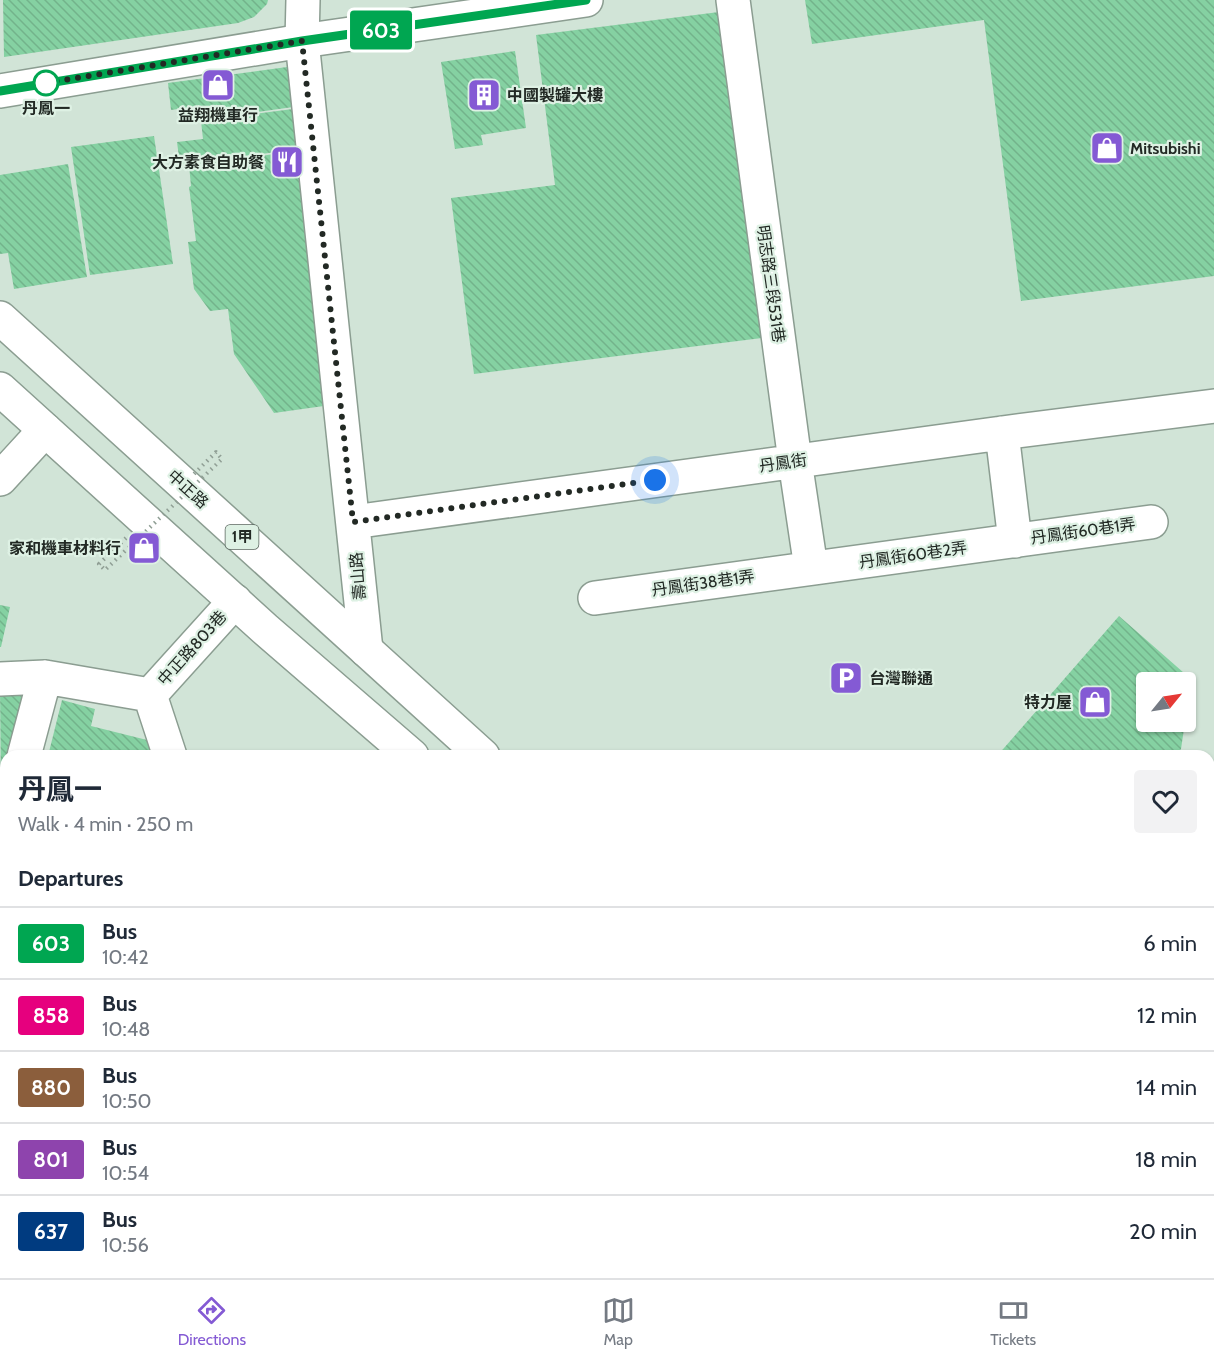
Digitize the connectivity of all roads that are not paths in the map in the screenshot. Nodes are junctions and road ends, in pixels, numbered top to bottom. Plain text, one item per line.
1 (303, 0) edge
2 (586, 0) edge
3 (733, 0) edge
4 (302, 41) junction
5 (0, 91) edge
6 (0, 318) edge
7 (0, 389) edge
8 (1214, 406) edge
9 (45, 430) junction
10 (1002, 433) junction
11 (795, 461) junction
12 (0, 479) edge
13 (353, 522) junction
14 (1151, 522) dead end
15 (1015, 541) junction
16 (811, 568) junction
17 (595, 598) dead end
18 (235, 601) junction
19 (366, 650) junction
20 (45, 677) junction
21 (0, 679) edge
22 (150, 695) junction
23 (26, 750) edge
24 (169, 750) edge
25 (405, 750) edge
26 (476, 750) edge

1 - 4 main road, 壽山路
2 - 4 main road
3 - 11 main road, 明志路三段531巷
4 - 5 main road
4 - 13 main road, 壽山路
6 - 19 main road, 中正路 / 1甲
7 - 9 main road
8 - 10 main road, 丹鳳街
9 - 12 main road
9 - 18 main road
10 - 11 main road, 丹鳳街
10 - 15 main road
11 - 13 main road, 丹鳳街
11 - 16 main road, 明志路三段531巷
13 - 19 main road, 壽山路
14 - 15 main road, 丹鳳街60巷1弄
15 - 16 main road, 丹鳳街60巷2弄
16 - 17 main road, 丹鳳街38巷1弄
18 - 22 main road, 中正路803巷
18 - 25 main road
19 - 26 main road, 中正路 / 1甲
20 - 21 main road, 中正路803巷
20 - 22 main road, 中正路803巷
20 - 23 main road
22 - 24 main road, 中正路803巷

